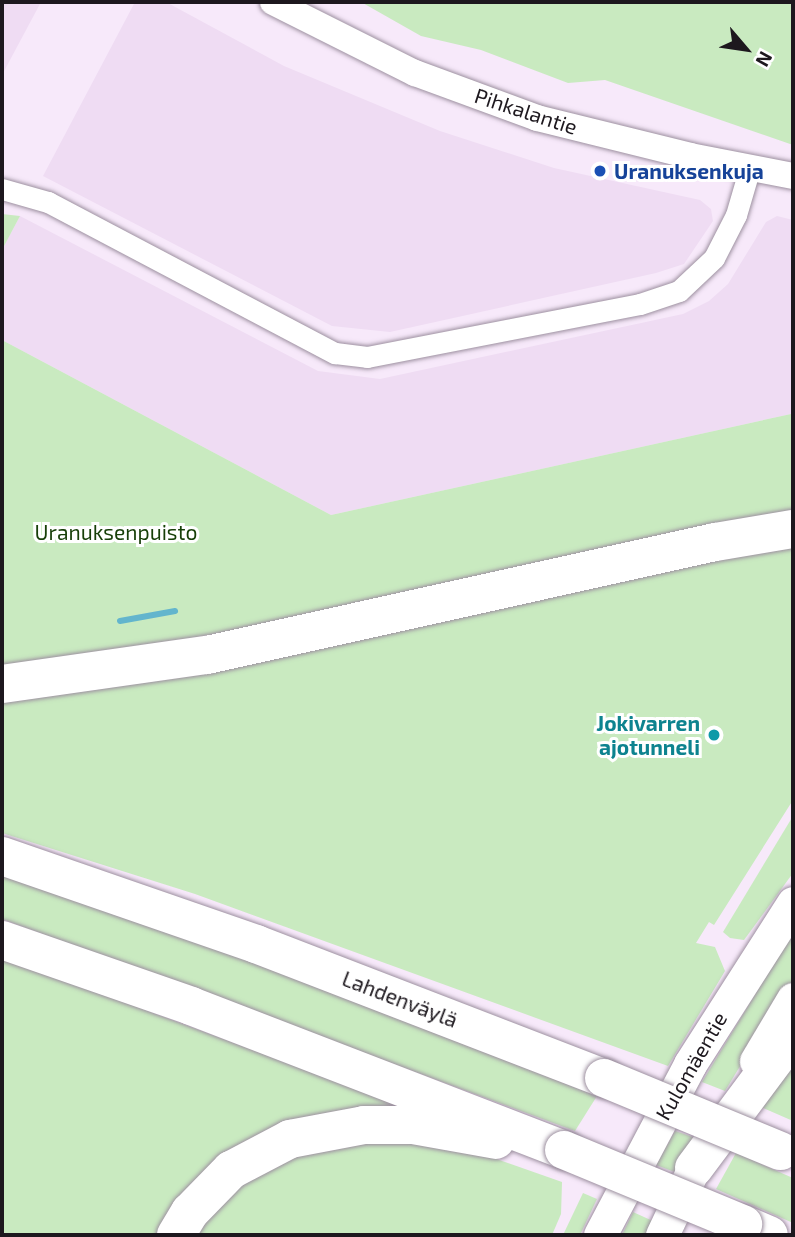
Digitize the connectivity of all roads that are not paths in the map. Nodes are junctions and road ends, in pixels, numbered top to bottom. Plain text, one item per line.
1 (273, 2) edge
2 (750, 167) junction
3 (793, 176) edge
4 (2, 189) edge
5 (793, 529) edge
6 (2, 684) edge
7 (2, 856) edge
8 (793, 903) edge
9 (2, 940) edge
10 (793, 999) edge
11 (793, 1035) edge
12 (565, 1150) junction
13 (789, 1154) edge
14 (694, 1168) junction
15 (756, 1229) edge
16 (176, 1235) edge
17 (600, 1235) edge
18 (662, 1235) edge

1 - 2 street, Pihkalantie
2 - 3 street, Pihkalantie
2 - 4 street
5 - 6 highway
7 - 13 highway, Lahdenväylä, bridge
8 - 17 main road, Kulomäentie
9 - 12 highway
10 - 14 main road
11 - 14 highway
12 - 15 highway, bridge
12 - 16 highway
14 - 18 main road

